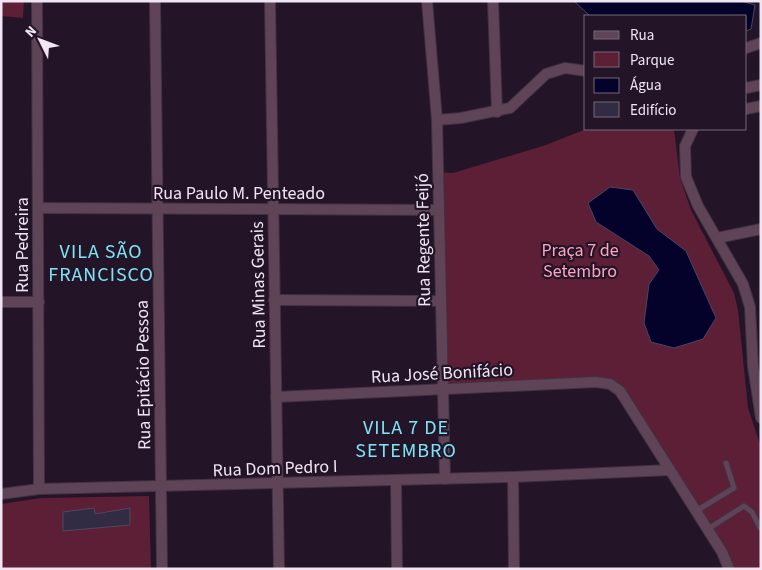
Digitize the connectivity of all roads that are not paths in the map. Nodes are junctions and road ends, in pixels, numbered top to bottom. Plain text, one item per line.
1 (37, 1) edge
2 (155, 1) edge
3 (270, 1) edge
4 (427, 1) edge
5 (494, 1) edge
6 (761, 43) edge
7 (747, 48) edge
8 (584, 71) edge
9 (761, 85) edge
10 (747, 88) edge
11 (761, 106) edge
12 (747, 110) edge
13 (496, 112) junction
14 (437, 120) junction
15 (693, 130) edge
16 (38, 208) junction
17 (157, 209) junction
18 (273, 210) junction
19 (439, 210) junction
20 (761, 228) edge
21 (716, 238) junction
22 (274, 300) junction
23 (441, 301) junction
24 (1, 302) edge
25 (38, 302) junction
26 (757, 366) edge
27 (442, 390) junction
28 (276, 397) junction
29 (761, 418) edge
30 (726, 463) dead end
31 (670, 470) junction
32 (512, 478) junction
33 (445, 479) junction
34 (396, 481) junction
35 (277, 484) junction
36 (160, 487) junction
37 (39, 489) junction
38 (1, 494) edge
39 (696, 511) junction
40 (760, 528) edge
41 (708, 529) junction
42 (162, 569) edge
43 (279, 569) edge
44 (396, 569) edge
45 (514, 569) edge
46 (729, 569) edge

1 - 16 street, Rua Pedreira
2 - 17 street, Rua Epitácio Pessoa
3 - 18 street, Rua Minas Gerais
4 - 14 street, Rua Regente Feijó
5 - 13 street
6 - 7 street
8 - 13 street
9 - 10 street
11 - 12 street
13 - 14 street
14 - 19 street, Rua Regente Feijó
15 - 21 street
16 - 17 street, Rua Paulo M. Penteado
16 - 25 street, Rua Pedreira
17 - 18 street, Rua Paulo M. Penteado
17 - 36 street, Rua Epitácio Pessoa
18 - 19 street, Rua Paulo M. Penteado
18 - 22 street, Rua Minas Gerais
19 - 23 street, Rua Regente Feijó
20 - 21 street
21 - 26 street
22 - 23 street
22 - 28 street, Rua Minas Gerais
23 - 27 street, Rua Regente Feijó
24 - 25 street
25 - 37 street, Rua Pedreira
26 - 29 street
27 - 28 street, Rua José Bonifácio
27 - 31 street, Rua José Bonifácio
27 - 33 street, Rua Regente Feijó
28 - 35 street, Rua Minas Gerais
30 - 39 lane
31 - 32 street, Rua Dom Pedro I
31 - 39 street
32 - 33 street, Rua Dom Pedro I
32 - 45 street
33 - 34 street, Rua Dom Pedro I
34 - 35 street, Rua Dom Pedro I
34 - 44 street
35 - 36 street, Rua Dom Pedro I
35 - 43 street, Rua Minas Gerais
36 - 37 street, Rua Dom Pedro I
36 - 42 street, Rua Epitácio Pessoa
37 - 38 street, Rua Dom Pedro I
39 - 41 street
40 - 41 lane
41 - 46 street

